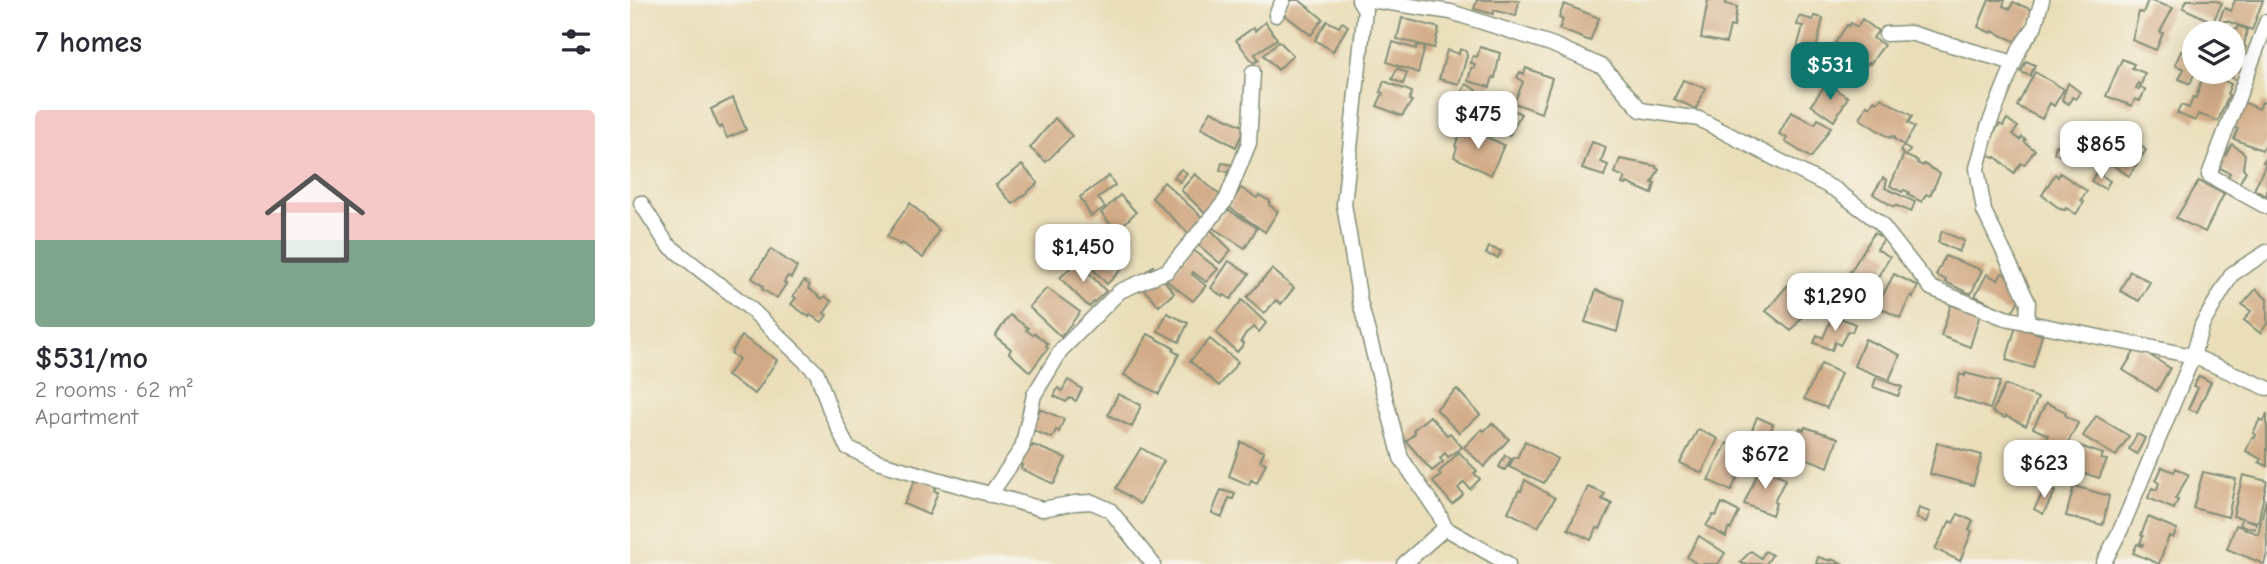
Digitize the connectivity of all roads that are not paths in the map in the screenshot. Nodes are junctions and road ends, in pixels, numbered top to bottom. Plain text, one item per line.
1 (1283, 0) edge
2 (1359, 0) edge
3 (1370, 0) edge
4 (2042, 0) edge
5 (1276, 15) dead end
6 (2267, 21) edge
7 (1886, 34) dead end
8 (2014, 62) junction
9 (1254, 72) dead end
10 (641, 203) dead end
11 (2267, 207) edge
12 (2267, 252) edge
13 (2027, 323) junction
14 (2193, 356) junction
15 (2267, 388) edge
16 (990, 495) junction
17 (1445, 528) junction
18 (1153, 564) edge
19 (1404, 564) edge
20 (1508, 564) edge
21 (2103, 564) edge

1 - 5 street
2 - 17 street
3 - 13 street
4 - 8 street
6 - 11 street
7 - 8 street
8 - 13 street
9 - 16 street
10 - 16 street
12 - 14 street
13 - 14 street
14 - 15 street
14 - 21 street
16 - 18 street
17 - 19 street
17 - 20 street

